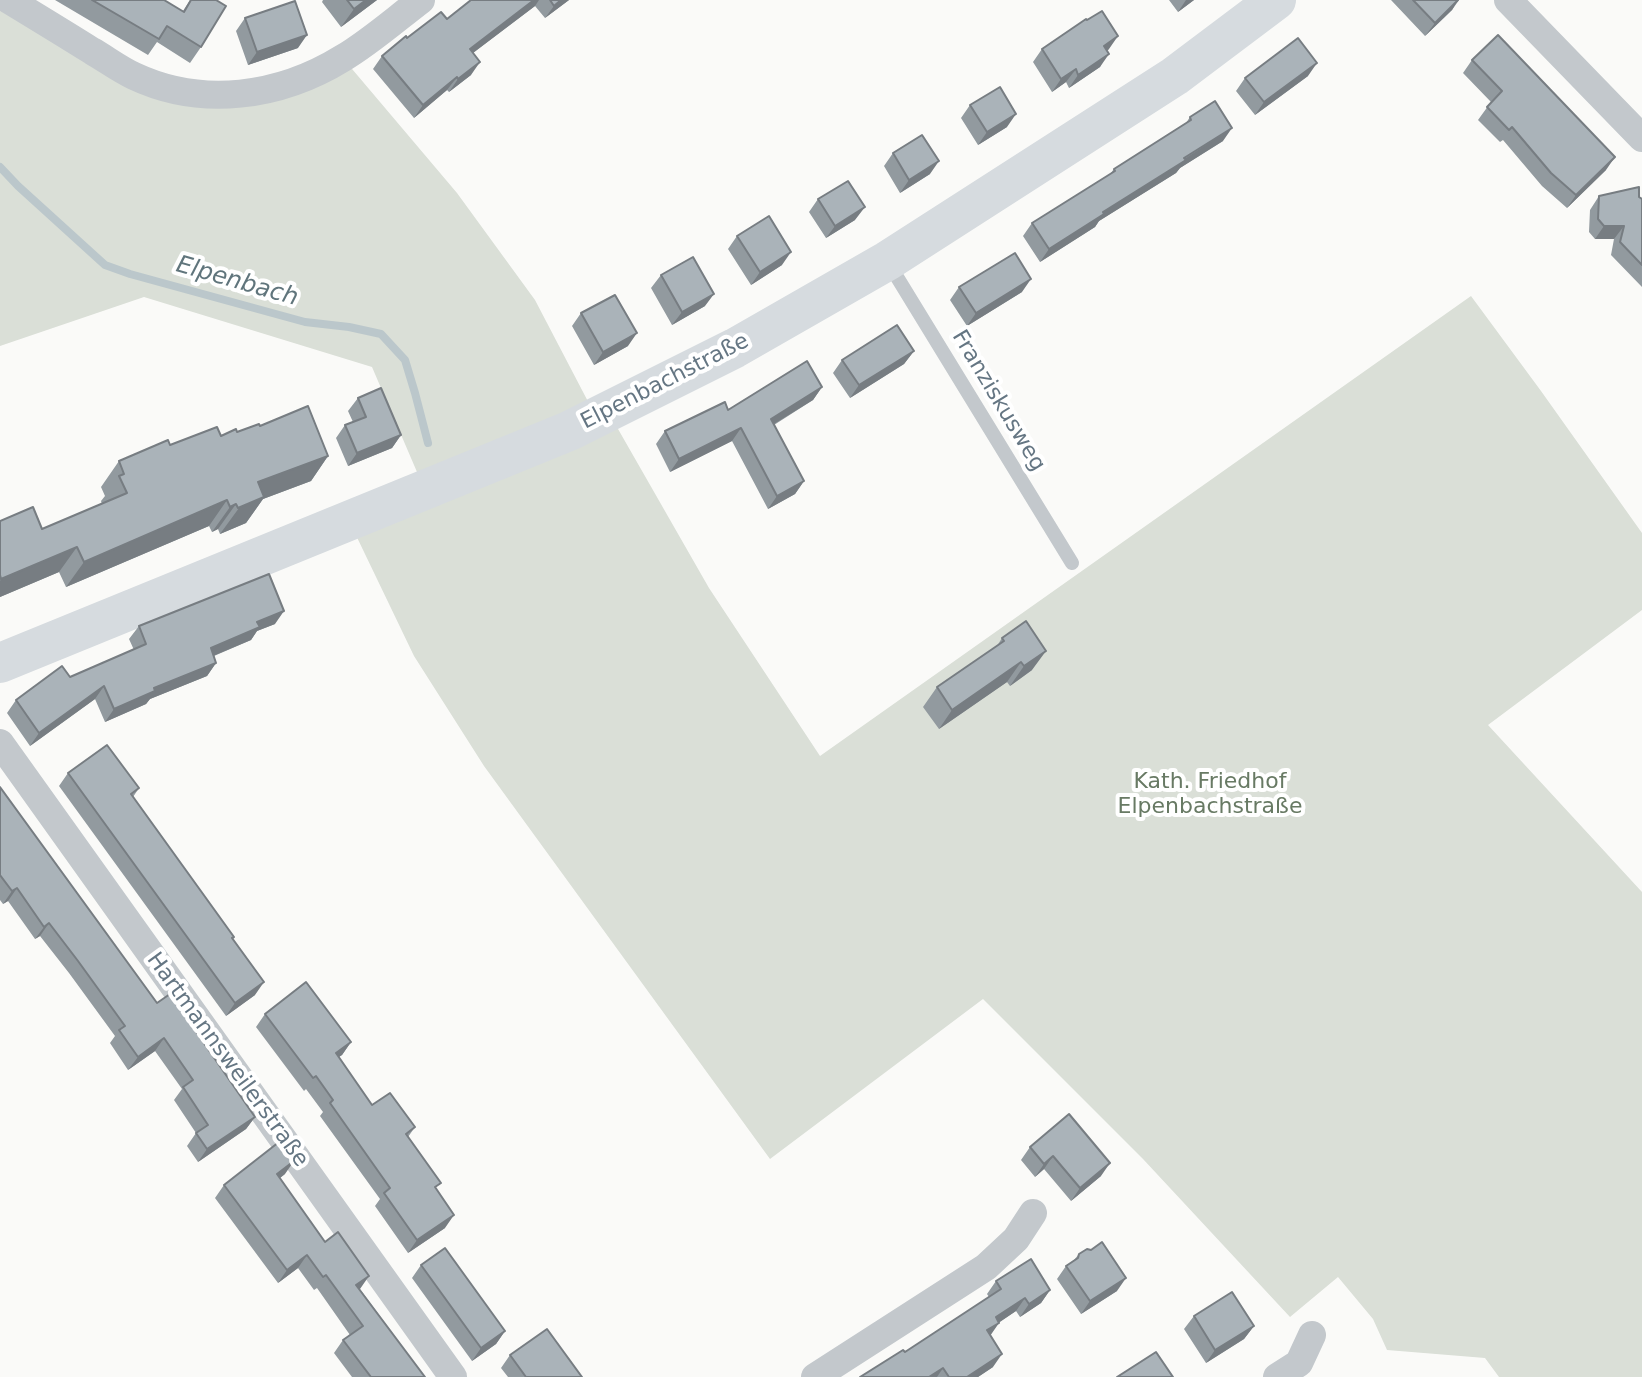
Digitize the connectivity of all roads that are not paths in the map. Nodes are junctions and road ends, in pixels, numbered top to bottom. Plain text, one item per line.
1 (9, 0) edge
2 (421, 0) edge
3 (1276, 0) edge
4 (1508, 0) edge
5 (1642, 138) edge
6 (887, 261) junction
7 (1072, 563) dead end
8 (0, 663) edge
9 (0, 743) edge
10 (1033, 1213) dead end
11 (1312, 1335) dead end
12 (453, 1377) edge
13 (815, 1377) edge
14 (1277, 1377) edge

1 - 2 street
3 - 6 street, Elpenbachstraße
4 - 5 street
6 - 7 lane, Franziskusweg
6 - 8 street, Elpenbachstraße
9 - 12 street, Hartmannsweilerstraße
10 - 13 street
11 - 14 street

